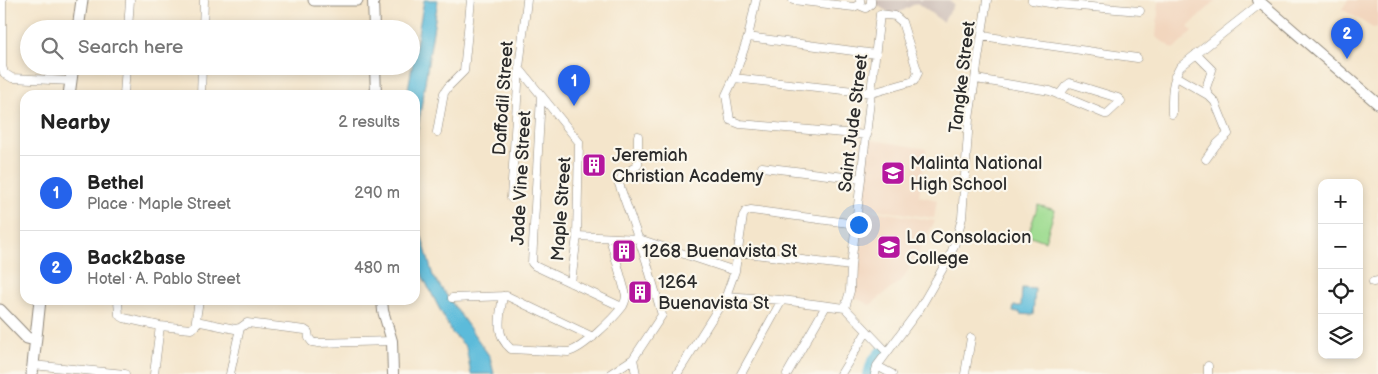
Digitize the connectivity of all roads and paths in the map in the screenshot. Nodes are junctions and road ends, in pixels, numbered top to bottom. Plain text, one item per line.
1 (2, 0) edge
2 (82, 0) edge
3 (130, 0) edge
4 (204, 0) edge
5 (314, 0) edge
6 (357, 0) edge
7 (373, 0) edge
8 (472, 0) edge
9 (526, 0) edge
10 (756, 0) edge
11 (793, 0) edge
12 (987, 0) edge
13 (1032, 0) edge
14 (1259, 1) edge
15 (822, 2) edge
16 (860, 2) edge
17 (870, 3) edge
18 (1140, 11) dead end
19 (880, 14) junction
20 (79, 20) edge
21 (129, 20) edge
22 (203, 20) edge
23 (374, 20) edge
24 (982, 36) junction
25 (748, 37) junction
26 (876, 54) junction
27 (1196, 54) junction
28 (1137, 58) dead end
29 (519, 68) junction
30 (72, 75) edge
31 (125, 75) edge
32 (202, 75) edge
33 (375, 75) edge
34 (1174, 76) junction
35 (734, 78) junction
36 (976, 79) junction
37 (71, 82) junction
38 (70, 90) edge
39 (124, 90) edge
40 (201, 90) edge
41 (376, 90) edge
42 (872, 94) junction
43 (1059, 95) junction
44 (1208, 95) junction
45 (541, 96) junction
46 (1378, 104) edge
47 (1172, 114) dead end
48 (437, 132) dead end
49 (867, 135) junction
50 (638, 136) dead end
51 (1206, 159) dead end
52 (762, 167) dead end
53 (861, 179) junction
54 (512, 198) dead end
55 (856, 224) junction
56 (577, 236) junction
57 (610, 238) junction
58 (638, 239) junction
59 (738, 252) junction
60 (851, 266) junction
61 (735, 272) junction
62 (571, 284) junction
63 (502, 296) junction
64 (726, 296) junction
65 (452, 298) dead end
66 (782, 300) junction
67 (39, 305) edge
68 (118, 305) edge
69 (198, 305) edge
70 (382, 305) edge
71 (826, 306) junction
72 (622, 307) junction
73 (845, 308) junction
74 (0, 310) edge
75 (196, 321) junction
76 (160, 326) junction
77 (240, 328) junction
78 (867, 331) junction
79 (593, 337) junction
80 (971, 338) dead end
81 (35, 340) junction
82 (392, 342) junction
83 (887, 352) junction
84 (633, 359) junction
85 (32, 370) edge
86 (876, 370) edge
87 (94, 372) edge
88 (125, 374) edge
89 (154, 374) edge
90 (230, 374) edge
91 (393, 374) edge
92 (610, 374) edge
93 (636, 374) edge
94 (678, 374) edge
95 (741, 374) edge
96 (787, 374) edge
97 (841, 374) edge
98 (892, 374) edge
99 (965, 374) edge

1 - 37 street
2 - 20 main road
3 - 21 street
4 - 22 street
5 - 6 main road
7 - 23 street
8 - 48 street
9 - 29 street, Daffodil Street
10 - 25 street
11 - 15 street
12 - 24 street, Tangke Street
13 - 18 street
14 - 27 street
14 - 46 street
15 - 16 street
16 - 17 street
17 - 19 street
19 - 26 street, Saint Jude Street
19 - 42 street
24 - 28 street
24 - 36 street, Tangke Street
25 - 26 street
25 - 35 street
26 - 42 street, Saint Jude Street
27 - 34 street
27 - 44 street
29 - 45 street, Maple Street
29 - 54 street, Daffodil Street
30 - 37 main road
31 - 39 street
32 - 40 street
33 - 41 street
34 - 44 street
34 - 47 street
35 - 42 street
35 - 49 street
36 - 43 street
36 - 83 street, Tangke Street
37 - 38 main road
42 - 49 street, Saint Jude Street
43 - 43 street
44 - 51 street
45 - 56 street, Maple Street
45 - 62 street, Jade Vine Street
49 - 53 street, Saint Jude Street
50 - 58 street
52 - 53 street
53 - 55 street, Saint Jude Street
55 - 59 street
55 - 60 street, Saint Jude Street
56 - 57 street
56 - 62 street, Maple Street
57 - 58 street
57 - 72 street
58 - 61 street
58 - 84 street
59 - 60 street
59 - 61 street
60 - 73 street, Saint Jude Street
61 - 64 street
62 - 72 street
63 - 65 street
63 - 79 street
63 - 79 street
64 - 66 street
64 - 94 street
66 - 71 street
66 - 95 street
67 - 81 main road
68 - 76 street
69 - 75 street
70 - 82 street
71 - 73 street
71 - 96 street
72 - 79 street
73 - 78 street
74 - 81 main road
75 - 76 street
75 - 77 street
76 - 89 street
77 - 82 street
77 - 90 street
78 - 83 street
78 - 97 street
80 - 99 street
81 - 85 main road
82 - 91 street
83 - 86 street, Tangke Street
84 - 92 street
84 - 93 street
85 - 87 street
86 - 98 street
87 - 88 street

